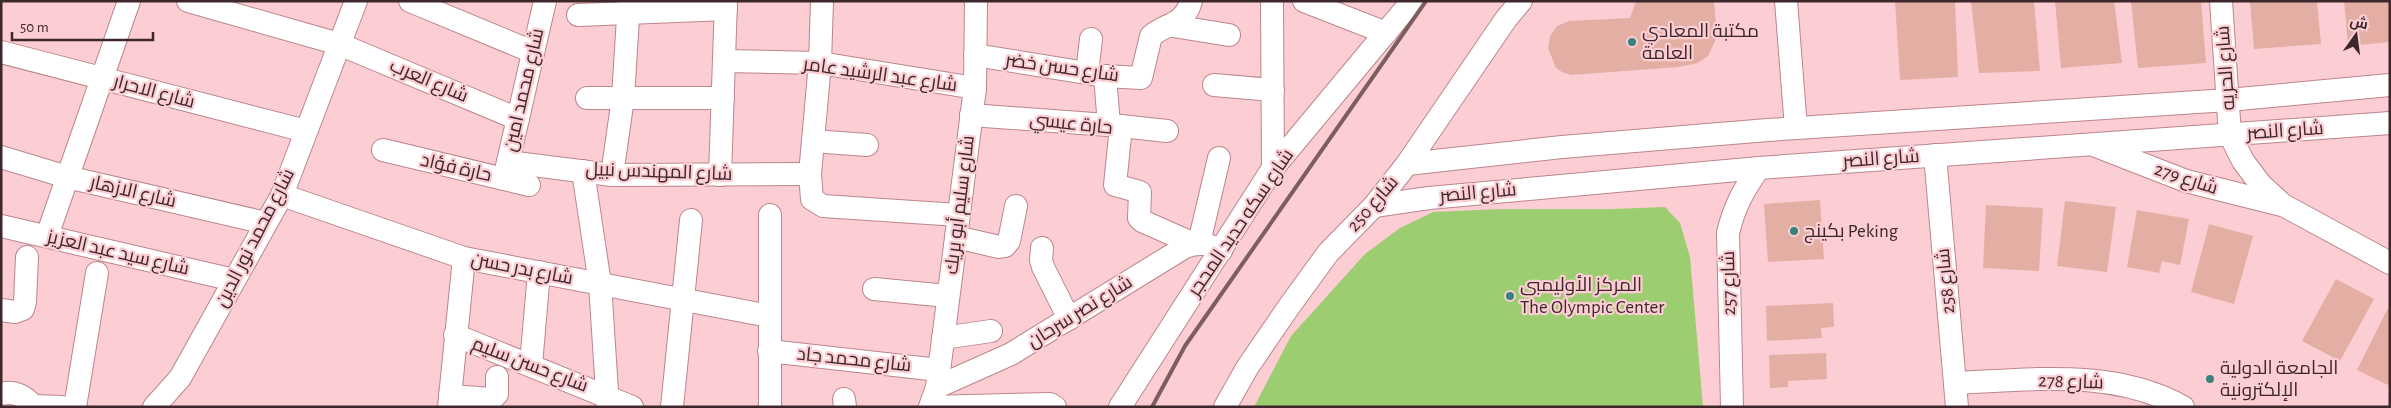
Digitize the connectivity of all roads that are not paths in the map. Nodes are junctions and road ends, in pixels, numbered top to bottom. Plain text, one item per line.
1 (129, 1) edge
2 (188, 1) edge
3 (356, 1) edge
4 (410, 1) edge
5 (545, 1) edge
6 (822, 1) edge
7 (976, 1) edge
8 (1191, 1) edge
9 (1272, 1) edge
10 (1304, 1) edge
11 (1412, 1) edge
12 (1521, 1) edge
13 (1786, 1) edge
14 (2221, 1) edge
15 (726, 5) edge
16 (629, 7) edge
17 (1506, 10) edge
18 (578, 15) dead end
19 (1173, 26) junction
20 (1386, 33) junction
21 (1229, 35) dead end
22 (1091, 39) dead end
23 (339, 44) junction
24 (1, 52) edge
25 (533, 52) junction
26 (976, 55) junction
27 (724, 62) junction
28 (820, 63) junction
29 (1096, 75) junction
30 (102, 78) junction
31 (1214, 85) dead end
32 (2390, 85) edge
33 (975, 88) junction
34 (1273, 90) junction
35 (587, 98) dead end
36 (623, 98) junction
37 (723, 98) junction
38 (2228, 100) junction
39 (972, 115) junction
40 (518, 119) junction
41 (2390, 123) edge
42 (1115, 126) junction
43 (1796, 128) junction
44 (306, 131) junction
45 (1167, 131) dead end
46 (2230, 134) junction
47 (813, 141) junction
48 (2092, 144) junction
49 (867, 145) dead end
50 (383, 150) dead end
51 (1935, 155) junction
52 (1, 157) edge
53 (1219, 158) dead end
54 (1408, 164) junction
55 (1273, 168) junction
56 (1759, 168) junction
57 (506, 170) junction
58 (583, 171) junction
59 (720, 174) junction
60 (810, 174) junction
61 (612, 175) junction
62 (67, 177) junction
63 (529, 185) dead end
64 (282, 195) junction
65 (2283, 205) junction
66 (1016, 206) dead end
67 (1374, 206) junction
68 (770, 215) dead end
69 (958, 215) junction
70 (691, 220) dead end
71 (266, 223) junction
72 (1, 226) edge
73 (47, 236) junction
74 (956, 237) junction
75 (1196, 243) junction
76 (1042, 248) dead end
77 (1221, 251) junction
78 (27, 257) dead end
79 (464, 258) junction
80 (2390, 263) edge
81 (540, 272) junction
82 (97, 273) dead end
83 (234, 280) junction
84 (600, 284) junction
85 (874, 289) dead end
86 (948, 296) junction
87 (683, 300) junction
88 (1, 310) edge
89 (769, 316) junction
90 (1068, 319) junction
91 (991, 331) dead end
92 (455, 335) junction
93 (943, 338) junction
94 (769, 351) junction
95 (531, 365) junction
96 (497, 377) dead end
97 (1955, 383) junction
98 (934, 393) edge
99 (1, 394) edge
100 (449, 401) edge
101 (608, 401) edge
102 (34, 406) edge
103 (982, 406) edge
104 (62, 407) edge
105 (75, 407) edge
106 (154, 407) edge
107 (632, 407) edge
108 (672, 407) edge
109 (770, 407) edge
110 (1055, 407) edge
111 (1120, 407) edge
112 (1224, 407) edge
113 (1732, 407) edge
114 (1957, 407) edge
115 (2183, 407) edge

1 - 30 street
2 - 23 street, شارع العرب
3 - 23 street, شارع محمد نور الدين
4 - 25 street
5 - 25 street, شارع محمد امين
6 - 28 street
7 - 26 street, شارع سليم أبو بريك
8 - 19 street, شارع حسن خضر
9 - 34 street
10 - 20 street
11 - 20 street, شارع سكه حديد المحجر
12 - 17 street, شارع 250
13 - 43 street
14 - 38 street, شارع الحريه
15 - 16 street
15 - 27 street
16 - 18 street
16 - 36 street
17 - 54 street, شارع 250
19 - 21 street
19 - 29 street, شارع حسن خضر
20 - 55 street, شارع سكه حديد المحجر
22 - 29 street
23 - 40 street, شارع العرب
23 - 44 street, شارع محمد نور الدين
24 - 30 street, شارع الاحرار
25 - 40 street, شارع محمد امين
26 - 29 street, شارع حسن خضر
26 - 33 street, شارع سليم أبو بريك
27 - 28 street, شارع عبد الرشيد عامر
27 - 37 street
28 - 33 street, شارع عبد الرشيد عامر
28 - 47 street
29 - 42 street
30 - 44 street, شارع الاحرار
30 - 62 street
31 - 34 street
32 - 38 street, شارع النصر
33 - 39 street, شارع سليم أبو بريك
34 - 55 street
35 - 36 street
36 - 37 street
36 - 61 street
37 - 59 street
38 - 43 street, شارع النصر
38 - 46 street, شارع الحريه
39 - 42 street, حارة عيسي
39 - 69 street, شارع سليم أبو بريك
40 - 57 street, شارع محمد امين
41 - 46 street, شارع النصر
42 - 45 street
42 - 75 street, حارة عيسي
43 - 54 street, شارع النصر
44 - 64 street, شارع محمد نور الدين
46 - 48 street, شارع النصر
46 - 65 street, شارع 279
47 - 49 street
47 - 60 street
48 - 51 street, شارع النصر
48 - 65 street, شارع 279
50 - 57 street, حارة فؤاد
51 - 56 street, شارع النصر
51 - 97 street, شارع 258
52 - 62 street, شارع الازهار
53 - 75 street
54 - 67 street, شارع 250
55 - 77 street, شارع سكه حديد المحجر
56 - 67 street, شارع النصر
56 - 113 street, شارع 257
57 - 58 street, شارع المهندس نبيل
57 - 63 street, حارة فؤاد
58 - 61 street, شارع المهندس نبيل
58 - 84 street
59 - 60 street, شارع المهندس نبيل
59 - 61 street, شارع المهندس نبيل
60 - 69 street
62 - 71 street, شارع الازهار
62 - 73 street
64 - 71 street, شارع محمد نور الدين
64 - 79 street, شارع بدر حسن
65 - 80 street, شارع 279
66 - 74 street
67 - 112 street, شارع 250
68 - 89 street
69 - 74 street, شارع سليم أبو بريك
70 - 87 street
71 - 83 street, شارع محمد نور الدين
72 - 73 street, شارع سيد عبد العزيز
73 - 83 street, شارع سيد عبد العزيز
74 - 86 street, شارع سليم أبو بريك
75 - 77 street
75 - 90 street, شارع نصر سرحان
76 - 90 street
77 - 111 street, شارع سكه حديد المحجر
78 - 88 street
79 - 81 street, شارع بدر حسن
79 - 92 street
81 - 84 street, شارع بدر حسن
81 - 95 street
82 - 105 street
83 - 106 street, شارع محمد نور الدين
84 - 87 street, شارع بدر حسن
84 - 101 street
85 - 86 street
86 - 93 street, شارع سليم أبو بريك
87 - 89 street, شارع بدر حسن
87 - 108 street
89 - 94 street
90 - 98 street, شارع نصر سرحان
91 - 93 street
92 - 95 street, شارع حسن سليم
92 - 100 street
93 - 98 street, شارع سليم أبو بريك
94 - 98 street, شارع محمد جاد
94 - 109 street
95 - 101 street, شارع حسن سليم
96 - 100 street
97 - 114 street, شارع 258
97 - 115 street, شارع 278
98 - 103 street, شارع محمد جاد
99 - 102 street
101 - 107 street, شارع حسن سليم
102 - 104 street
103 - 110 street, شارع محمد جاد

